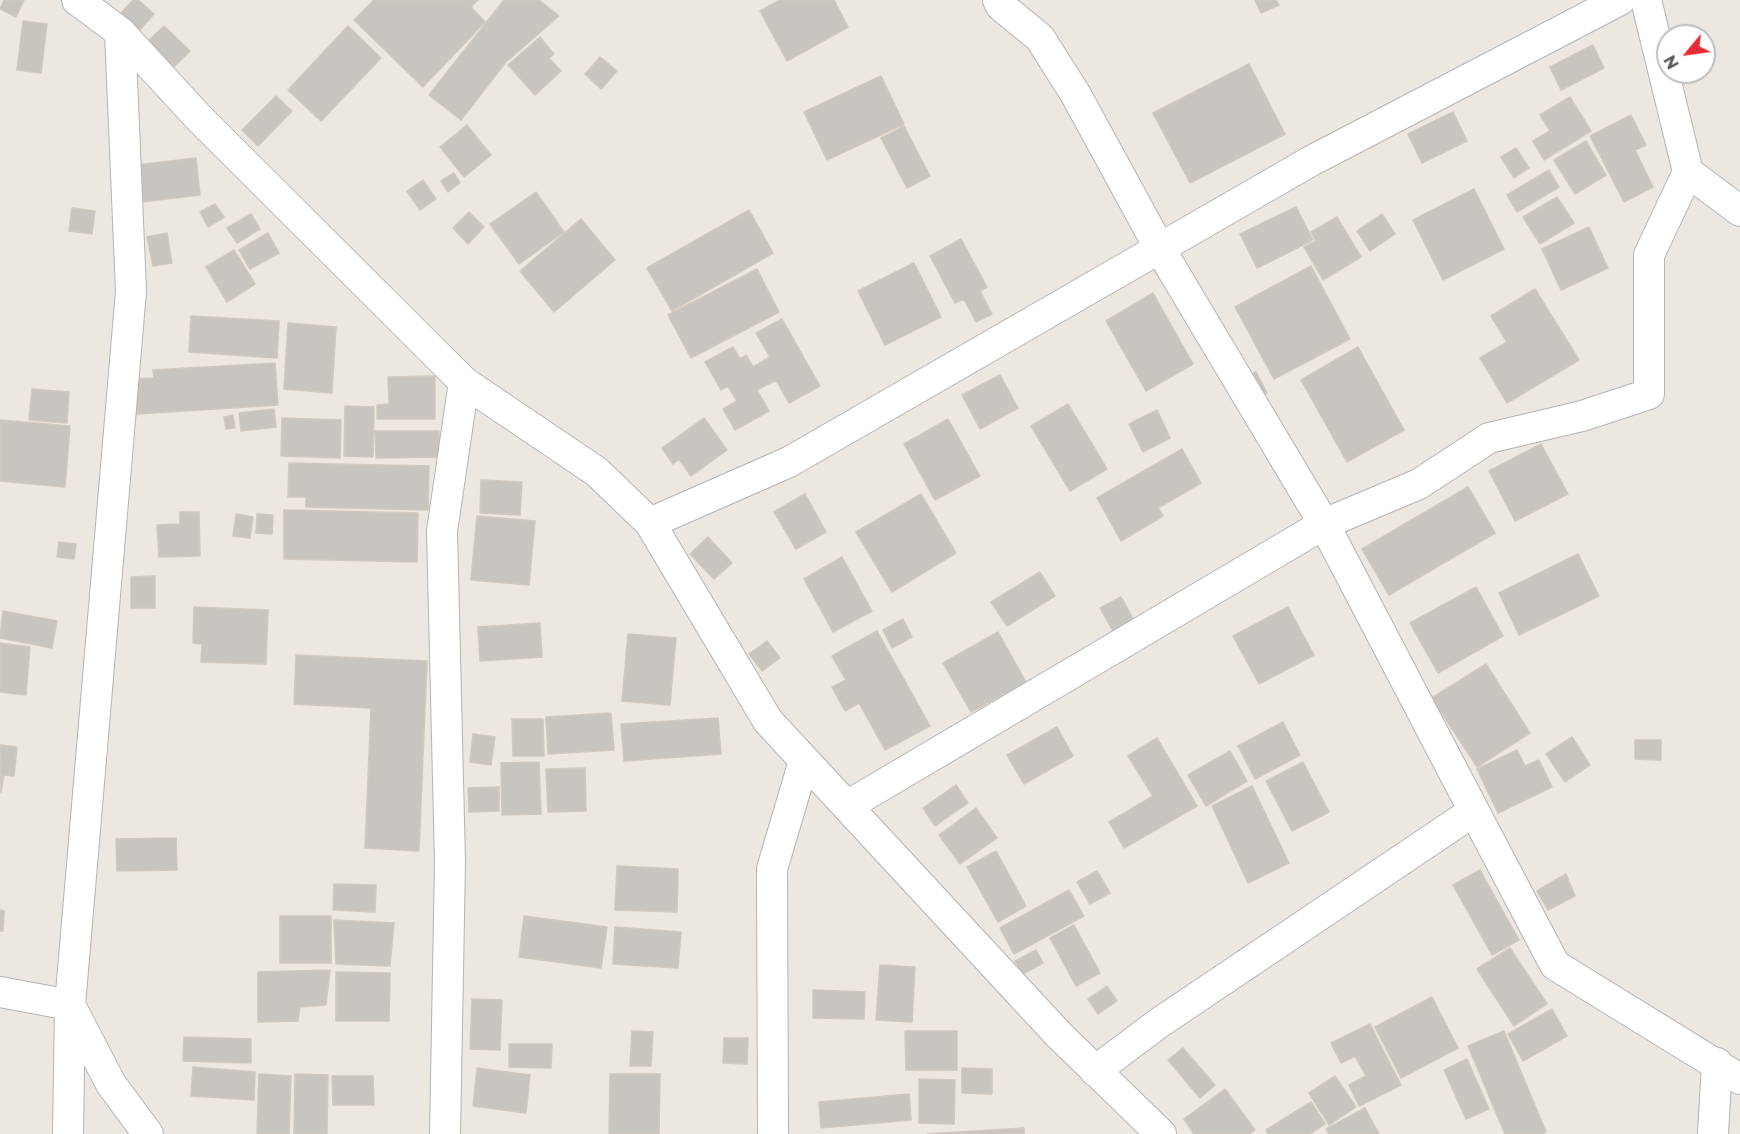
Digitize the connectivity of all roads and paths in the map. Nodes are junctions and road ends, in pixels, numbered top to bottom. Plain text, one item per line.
1 (77, 0) edge
2 (998, 0) edge
3 (1620, 0) edge
4 (1646, 0) edge
5 (120, 32) junction
6 (1688, 172) junction
7 (1740, 211) edge
8 (1160, 249) junction
9 (464, 382) junction
10 (650, 522) junction
11 (1324, 524) junction
12 (804, 761) junction
13 (847, 806) junction
14 (1474, 811) junction
15 (0, 992) edge
16 (70, 1005) junction
17 (1095, 1071) junction
18 (1729, 1071) edge
19 (68, 1134) edge
20 (148, 1134) edge
21 (445, 1134) edge
22 (773, 1134) edge
23 (1161, 1134) edge
24 (1713, 1134) edge

1 - 5 street
2 - 8 street
3 - 8 street
4 - 6 street
5 - 9 street
5 - 16 street
6 - 7 street
6 - 11 street
8 - 10 street
8 - 11 street
9 - 10 street
9 - 21 street
10 - 12 street
11 - 13 street
11 - 14 street
12 - 13 street
12 - 22 street
13 - 17 street
14 - 17 street
14 - 18 street
15 - 16 street
16 - 19 street
16 - 20 street
17 - 23 street
18 - 24 street

